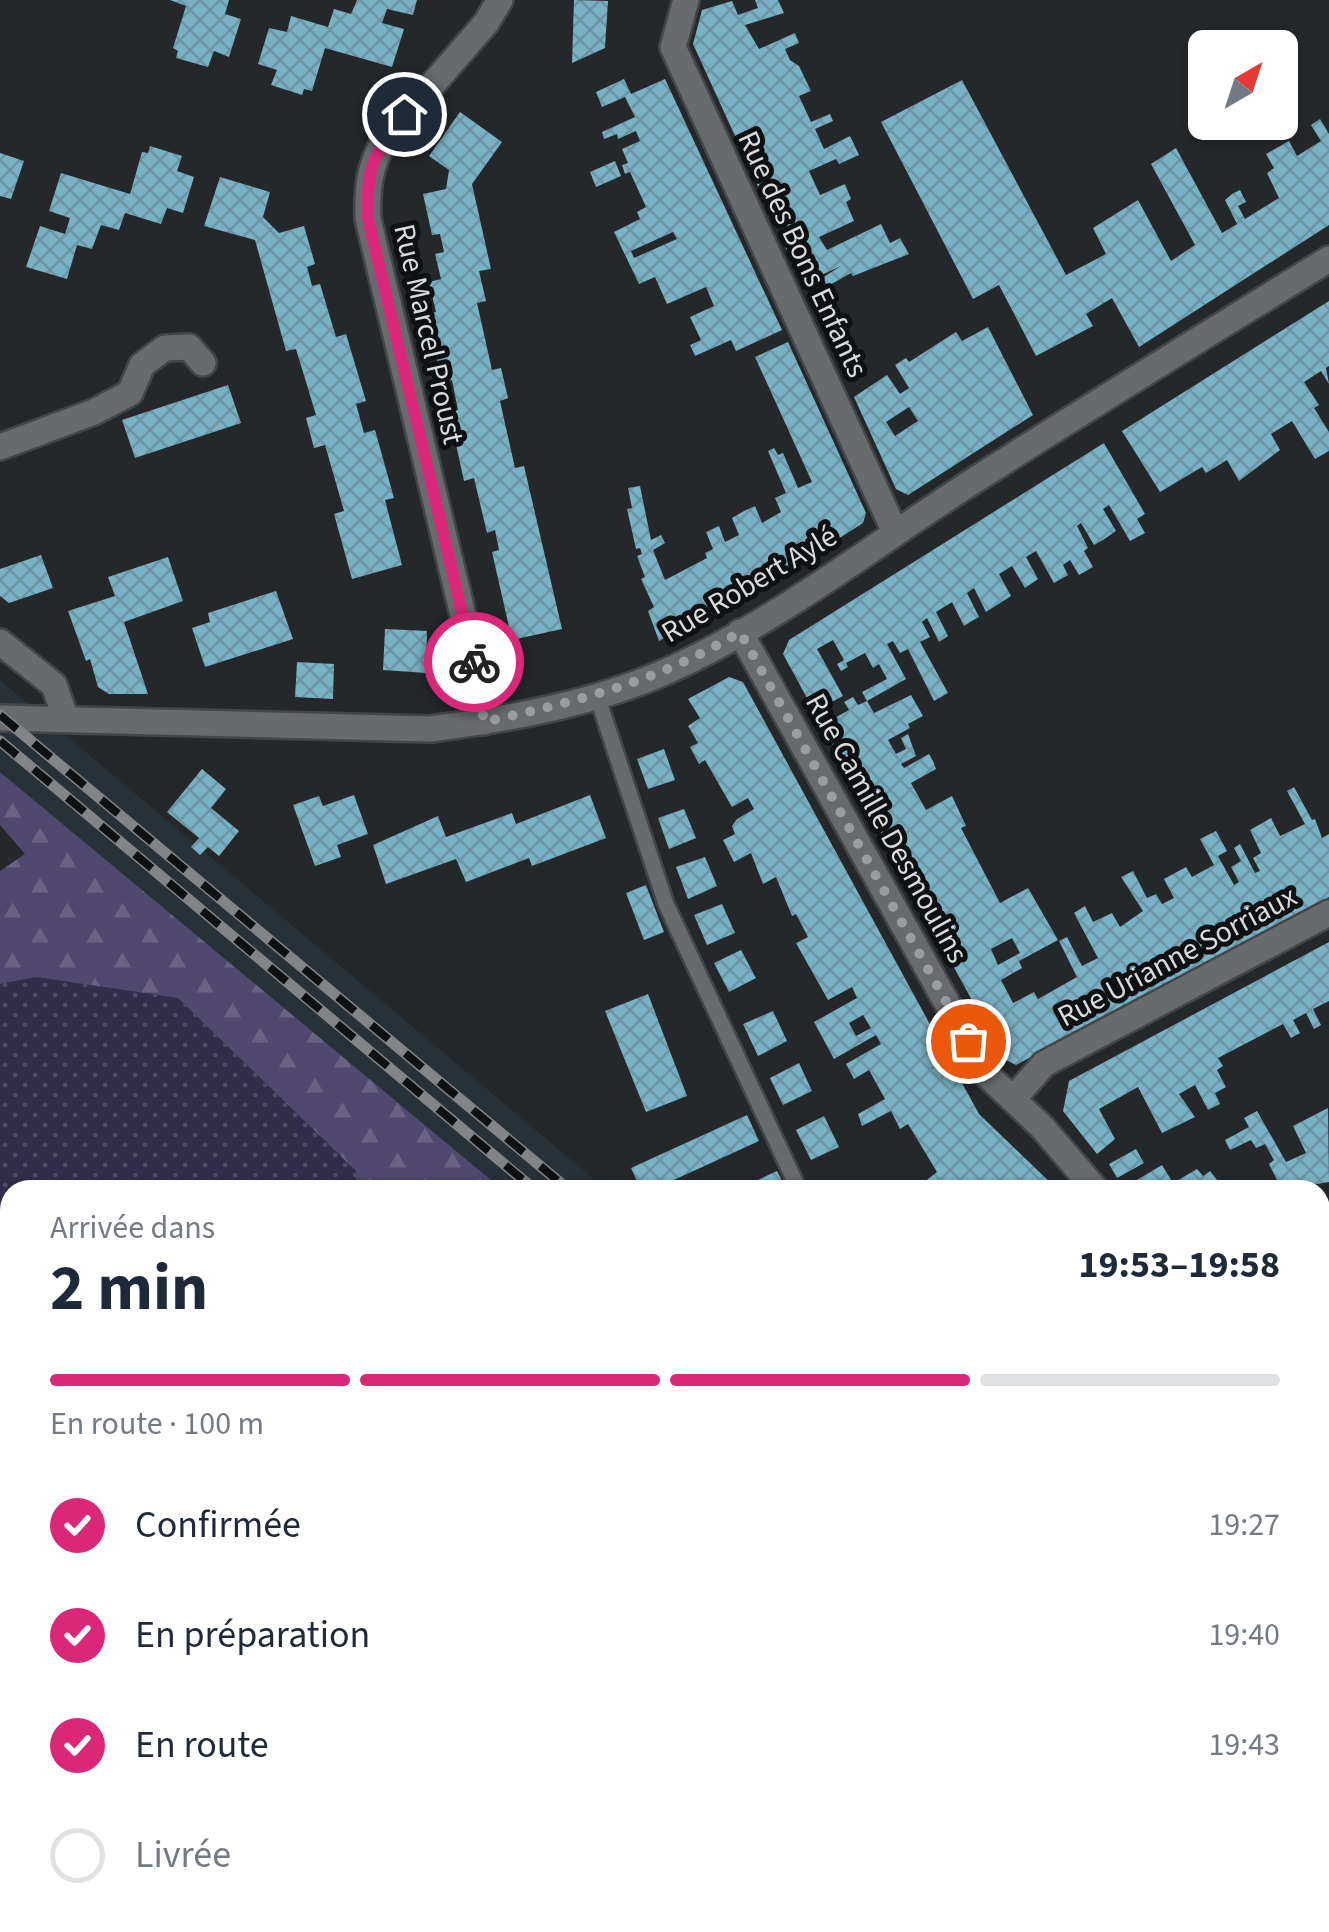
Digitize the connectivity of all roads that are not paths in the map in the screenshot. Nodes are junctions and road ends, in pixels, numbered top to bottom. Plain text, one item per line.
1 (500, 0) edge
2 (686, 0) edge
3 (1329, 259) edge
4 (204, 363) dead end
5 (0, 447) edge
6 (895, 532) junction
7 (740, 632) junction
8 (0, 642) edge
9 (597, 696) junction
10 (0, 718) edge
11 (66, 718) junction
12 (484, 722) junction
13 (1329, 913) edge
14 (1012, 1099) junction
15 (794, 1180) edge
16 (1087, 1180) edge

1 - 12 street, Rue Marcel Proust
2 - 6 street, Rue des Bons Enfants
3 - 6 street, Rue Robert Aylé
4 - 5 street
6 - 7 street, Rue Robert Aylé
7 - 9 street, Rue Robert Aylé
7 - 14 street, Rue Camille Desmoulins
8 - 11 street
9 - 12 street, Rue Robert Aylé
9 - 15 lane
10 - 11 street, Rue Robert Aylé
11 - 12 street, Rue Robert Aylé
13 - 14 street, Rue Urianne Sorriaux
14 - 16 street, Rue Camille Desmoulins

